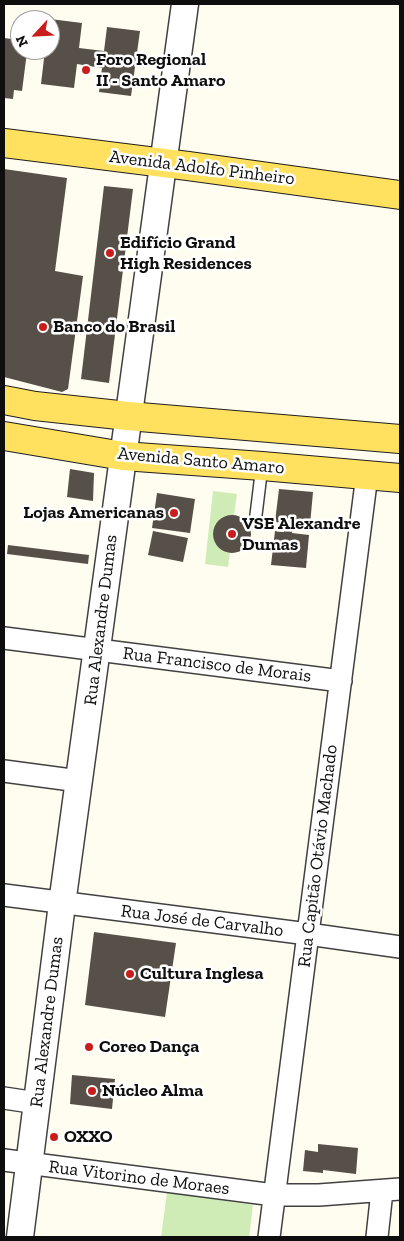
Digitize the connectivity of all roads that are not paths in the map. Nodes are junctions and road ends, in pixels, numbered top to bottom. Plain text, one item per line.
1 (184, 4) edge
2 (4, 143) edge
3 (163, 163) junction
4 (400, 195) edge
5 (4, 400) edge
6 (128, 416) junction
7 (4, 436) edge
8 (400, 439) edge
9 (123, 456) junction
10 (262, 466) junction
11 (367, 475) junction
12 (400, 478) edge
13 (255, 523) dead end
14 (4, 638) edge
15 (97, 650) junction
16 (341, 681) junction
17 (4, 771) edge
18 (80, 781) junction
19 (4, 896) edge
20 (62, 904) junction
21 (308, 934) junction
22 (400, 948) edge
23 (4, 1098) edge
24 (37, 1103) junction
25 (4, 1160) edge
26 (29, 1164) junction
27 (391, 1190) edge
28 (274, 1195) junction
29 (20, 1237) edge
30 (269, 1237) edge
31 (377, 1237) edge

1 - 3 street, Rua Alexandre Dumas
2 - 3 main road, Avenida Adolfo Pinheiro
3 - 4 main road, Avenida Adolfo Pinheiro
3 - 6 street, Rua Alexandre Dumas
5 - 6 main road
6 - 8 main road
6 - 9 street, Rua Alexandre Dumas
7 - 9 main road, Avenida Santo Amaro
9 - 10 main road, Avenida Santo Amaro
9 - 15 street, Rua Alexandre Dumas
10 - 11 main road, Avenida Santo Amaro
10 - 13 lane
11 - 12 main road, Avenida Santo Amaro
11 - 16 street, Rua Capitão Otávio Machado
14 - 15 street, Rua Francisco de Morais
15 - 16 street, Rua Francisco de Morais
15 - 18 street, Rua Alexandre Dumas
16 - 21 street, Rua Capitão Otávio Machado
17 - 18 street
18 - 20 street, Rua Alexandre Dumas
19 - 20 street, Rua José de Carvalho
20 - 21 street, Rua José de Carvalho
20 - 24 street, Rua Alexandre Dumas
21 - 22 street, Rua José de Carvalho
21 - 28 street, Rua Capitão Otávio Machado
23 - 24 street
24 - 26 street, Rua Alexandre Dumas
25 - 26 street, Rua Vitorino de Moraes
26 - 28 street, Rua Vitorino de Moraes
26 - 29 street, Rua Alexandre Dumas
27 - 28 street, Rua Vitorino de Moraes
27 - 31 street
28 - 30 street, Rua Capitão Otávio Machado

